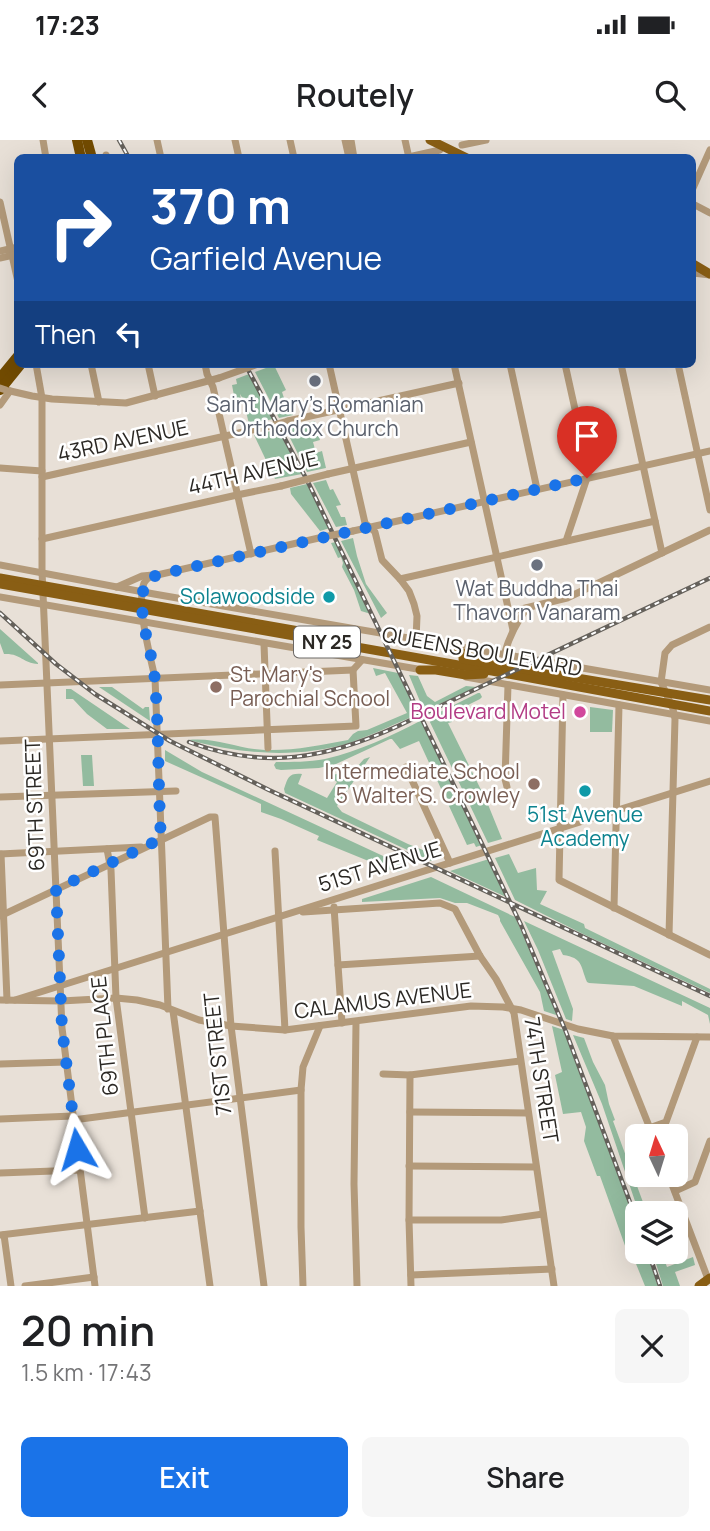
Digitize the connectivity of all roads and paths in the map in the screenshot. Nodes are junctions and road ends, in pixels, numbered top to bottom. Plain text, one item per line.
1 (430, 140) edge
2 (486, 140) edge
3 (461, 143) edge
4 (442, 146) junction
5 (710, 151) edge
6 (419, 154) edge
7 (459, 154) edge
8 (696, 181) edge
9 (0, 202) edge
10 (0, 251) edge
11 (14, 251) edge
12 (0, 258) edge
13 (14, 361) edge
14 (18, 368) edge
15 (37, 368) edge
16 (92, 368) edge
17 (149, 368) edge
18 (206, 368) edge
19 (247, 368) edge
20 (330, 368) edge
21 (455, 368) edge
22 (511, 368) edge
23 (566, 368) edge
24 (622, 368) edge
25 (679, 368) edge
26 (0, 378) edge
27 (211, 381) junction
28 (459, 383) junction
29 (4, 390) edge
30 (155, 396) junction
31 (42, 398) junction
32 (99, 402) junction
33 (0, 405) edge
34 (340, 410) junction
35 (224, 436) junction
36 (471, 442) junction
37 (710, 451) edge
38 (698, 453) junction
39 (643, 466) junction
40 (0, 468) edge
41 (353, 468) junction
42 (42, 474) junction
43 (587, 478) junction
44 (537, 489) junction
45 (237, 495) junction
46 (484, 502) junction
47 (710, 510) edge
48 (655, 521) junction
49 (370, 527) junction
50 (710, 530) edge
51 (42, 539) junction
52 (566, 541) junction
53 (662, 553) junction
54 (251, 554) junction
55 (496, 557) junction
56 (0, 565) edge
57 (43, 573) junction
58 (157, 575) junction
59 (0, 578) edge
60 (400, 579) junction
61 (0, 584) edge
62 (117, 587) junction
63 (43, 589) junction
64 (0, 597) edge
65 (143, 601) junction
66 (44, 605) junction
67 (528, 608) junction
68 (509, 612) junction
69 (143, 622) junction
70 (710, 627) edge
71 (513, 630) junction
72 (416, 640) junction
73 (264, 644) junction
74 (449, 645) junction
75 (504, 655) junction
76 (344, 657) junction
77 (362, 660) junction
78 (420, 670) joint
79 (533, 670) junction
80 (351, 671) junction
81 (265, 674) junction
82 (155, 678) junction
83 (509, 680) junction
84 (661, 682) junction
85 (47, 683) junction
86 (0, 685) edge
87 (710, 690) edge
88 (563, 695) junction
89 (667, 698) junction
90 (710, 701) edge
91 (619, 705) junction
92 (710, 711) edge
93 (674, 715) junction
94 (710, 721) edge
95 (267, 731) junction
96 (158, 735) junction
97 (50, 739) junction
98 (0, 741) edge
99 (268, 748) dead end
100 (405, 768) dead end
101 (710, 781) edge
102 (507, 787) dead end
103 (160, 791) junction
104 (176, 791) dead end
105 (673, 793) junction
106 (52, 795) junction
107 (0, 797) edge
108 (617, 811) junction
109 (559, 828) junction
110 (161, 839) junction
111 (145, 847) junction
112 (107, 849) junction
113 (54, 852) junction
114 (275, 852) dead end
115 (1, 854) edge
116 (110, 863) junction
117 (450, 863) junction
118 (56, 889) junction
119 (355, 893) junction
120 (333, 900) junction
121 (614, 908) junction
122 (357, 909) junction
123 (334, 911) junction
124 (292, 913) junction
125 (2, 915) edge
126 (278, 917) junction
127 (224, 934) junction
128 (669, 935) junction
129 (166, 952) junction
130 (710, 955) edge
131 (480, 956) junction
132 (338, 965) junction
133 (115, 968) junction
134 (60, 985) junction
135 (116, 998) junction
136 (7, 1000) edge
137 (61, 1001) junction
138 (512, 1008) junction
139 (171, 1010) junction
140 (356, 1021) junction
141 (342, 1023) junction
142 (230, 1026) junction
143 (320, 1026) junction
144 (285, 1030) junction
145 (613, 1036) junction
146 (697, 1037) junction
147 (710, 1037) edge
148 (520, 1061) junction
149 (66, 1062) junction
150 (0, 1064) edge
151 (383, 1074) dead end
152 (410, 1075) junction
153 (302, 1090) junction
154 (240, 1098) junction
155 (186, 1105) junction
156 (410, 1112) junction
157 (131, 1113) junction
158 (528, 1113) junction
159 (73, 1118) junction
160 (0, 1119) edge
161 (648, 1124) edge
162 (663, 1124) edge
163 (710, 1141) edge
164 (409, 1166) junction
165 (536, 1167) junction
166 (79, 1170) junction
167 (0, 1173) edge
168 (673, 1187) edge
169 (675, 1191) junction
170 (200, 1211) junction
171 (543, 1214) junction
172 (145, 1218) junction
173 (409, 1220) junction
174 (87, 1225) junction
175 (2, 1235) edge
176 (552, 1269) junction
177 (411, 1275) junction
178 (94, 1277) junction
179 (709, 1278) edge
180 (11, 1286) edge
181 (25, 1286) edge
182 (95, 1286) edge
183 (210, 1286) edge
184 (264, 1286) edge
185 (303, 1286) edge
186 (357, 1286) edge
187 (411, 1286) edge
188 (554, 1286) edge
189 (699, 1286) edge

1 - 4 main road
2 - 3 street
4 - 6 street
4 - 7 main road
5 - 8 street
9 - 11 street
10 - 11 street
11 - 12 street
13 - 26 highway
14 - 29 highway
15 - 31 street, 69TH STREET
16 - 32 street
17 - 30 street
18 - 27 street
19 - 27 street, bridge
20 - 34 street
21 - 28 street
22 - 44 street
23 - 43 street
24 - 39 street
25 - 38 street
27 - 30 street
27 - 35 street
28 - 34 street, 43RD AVENUE
28 - 36 street
29 - 31 street
29 - 33 street
30 - 32 street
31 - 32 street
31 - 42 street, 69TH STREET
34 - 35 street, 43RD AVENUE, bridge
34 - 41 street
35 - 42 street, 43RD AVENUE
35 - 45 street
36 - 41 street, 44TH AVENUE
36 - 46 street
37 - 38 street
38 - 39 street
38 - 47 street
39 - 43 street
39 - 48 street
40 - 42 street, 43RD AVENUE
41 - 45 street, 44TH AVENUE, bridge
41 - 49 street
42 - 51 street, 69TH STREET
43 - 44 street
43 - 52 street
44 - 46 street
45 - 51 street, 44TH AVENUE
45 - 54 street
46 - 49 street
46 - 55 street
48 - 52 street
48 - 53 street
49 - 54 street, bridge
49 - 60 street
50 - 53 street
51 - 57 street, 69TH STREET
52 - 55 street
53 - 67 street
54 - 58 street
55 - 60 street
55 - 68 street
56 - 57 street, QUEENS BOULEVARD
57 - 62 street, QUEENS BOULEVARD
57 - 63 street, 69TH STREET
58 - 62 street
58 - 65 street
59 - 63 main road, QUEENS BOULEVARD / NY 25
60 - 72 street
61 - 63 main road, QUEENS BOULEVARD / NY 25
62 - 65 street, QUEENS BOULEVARD
63 - 65 main road, QUEENS BOULEVARD / NY 25
63 - 66 street, 69TH STREET
64 - 66 street, QUEENS BOULEVARD
65 - 69 street
65 - 72 street, QUEENS BOULEVARD
65 - 79 main road, QUEENS BOULEVARD / NY 25
65 - 83 main road, QUEENS BOULEVARD / NY 25
66 - 69 street, QUEENS BOULEVARD
66 - 85 street, 69TH STREET
67 - 68 street
67 - 71 street
68 - 71 street
69 - 73 street, QUEENS BOULEVARD
69 - 82 street
70 - 84 street
71 - 75 street
72 - 74 street, QUEENS BOULEVARD
73 - 76 street, QUEENS BOULEVARD
73 - 81 street
74 - 75 street, QUEENS BOULEVARD
74 - 79 main road
75 - 84 street, QUEENS BOULEVARD
76 - 77 street, QUEENS BOULEVARD
76 - 80 street
77 - 78 street, QUEENS BOULEVARD
77 - 80 street
78 - 83 main road
79 - 89 main road, QUEENS BOULEVARD / NY 25
80 - 81 street
80 - 95 street
81 - 82 street
81 - 95 street
82 - 85 street
82 - 96 street
83 - 88 street, QUEENS BOULEVARD
83 - 89 main road, QUEENS BOULEVARD / NY 25
83 - 102 street
84 - 87 street, QUEENS BOULEVARD
84 - 89 street
85 - 86 street
85 - 97 street, 69TH STREET
88 - 91 street, QUEENS BOULEVARD
88 - 109 street
89 - 90 main road, QUEENS BOULEVARD / NY 25
89 - 92 main road, QUEENS BOULEVARD / NY 25
89 - 93 street
91 - 93 street, QUEENS BOULEVARD
91 - 108 street
93 - 94 street, QUEENS BOULEVARD
93 - 105 street
95 - 96 street
95 - 99 street
96 - 97 street
96 - 103 street
97 - 98 street
97 - 106 street, 69TH STREET
100 - 117 street
101 - 105 street, 51ST AVENUE
103 - 104 street
103 - 106 street
103 - 110 street
105 - 108 street, 51ST AVENUE
105 - 128 street
106 - 107 street
106 - 113 street, 69TH STREET
108 - 109 street, 51ST AVENUE
108 - 121 street
109 - 117 street, 51ST AVENUE
109 - 121 street
110 - 111 street
110 - 127 street, 71ST STREET
110 - 129 street
111 - 112 street
111 - 116 street
112 - 113 street
112 - 116 street, 69TH PLACE
113 - 115 street
113 - 118 street, 69TH STREET
114 - 126 street
115 - 125 street
116 - 118 street
116 - 133 street, 69TH PLACE
117 - 119 street, 51ST AVENUE
118 - 125 street
118 - 134 street, 69TH STREET
119 - 120 street, 51ST AVENUE
119 - 122 street
120 - 123 street
120 - 124 street, 51ST AVENUE
121 - 128 street
122 - 123 street
122 - 131 street, 74TH STREET
123 - 124 street
123 - 132 street
124 - 126 street, 51ST AVENUE
125 - 136 street
126 - 127 street, 51ST AVENUE
126 - 144 street
127 - 129 street, 51ST AVENUE
127 - 142 street, 71ST STREET
128 - 130 street
129 - 133 street, 51ST AVENUE
129 - 139 street
131 - 132 street
131 - 138 street, 74TH STREET
132 - 141 street
133 - 134 street, 51ST AVENUE
133 - 135 street, 69TH PLACE
134 - 136 street, 51ST AVENUE
134 - 137 street, 69TH STREET
135 - 137 street, CALAMUS AVENUE
135 - 139 street, CALAMUS AVENUE
135 - 157 street, 69TH PLACE
136 - 137 street, CALAMUS AVENUE
137 - 149 street, 69TH STREET
138 - 140 street, CALAMUS AVENUE
138 - 145 street, CALAMUS AVENUE
138 - 148 street, 74TH STREET
139 - 142 street, CALAMUS AVENUE
139 - 155 street
140 - 141 street, CALAMUS AVENUE
140 - 186 street
141 - 143 street, CALAMUS AVENUE
142 - 144 street, CALAMUS AVENUE
142 - 154 street, 71ST STREET
143 - 144 street, CALAMUS AVENUE
143 - 153 street
145 - 146 street, CALAMUS AVENUE
145 - 161 street
146 - 147 street, CALAMUS AVENUE
146 - 162 street
148 - 152 street
148 - 158 street, 74TH STREET
149 - 150 street
149 - 159 street, 69TH STREET
151 - 152 street
152 - 156 street
153 - 154 street
153 - 185 street
154 - 155 street
154 - 184 street, 71ST STREET
155 - 157 street
155 - 170 street
156 - 158 street
156 - 164 street
157 - 159 street
157 - 172 street, 69TH PLACE
158 - 165 street, 74TH STREET
159 - 160 street
159 - 166 street, 69TH STREET
163 - 169 street
164 - 165 street
164 - 173 street
165 - 171 street, 74TH STREET
166 - 167 street
166 - 174 street, 69TH STREET
168 - 169 street
169 - 179 street
170 - 172 street
170 - 183 street
171 - 173 street
171 - 176 street, 74TH STREET
172 - 174 street
173 - 177 street
174 - 175 street
174 - 178 street, 69TH STREET
175 - 180 street
176 - 177 street
176 - 188 street, 74TH STREET
177 - 187 street
178 - 181 street
178 - 182 street, 69TH STREET
179 - 189 main road

